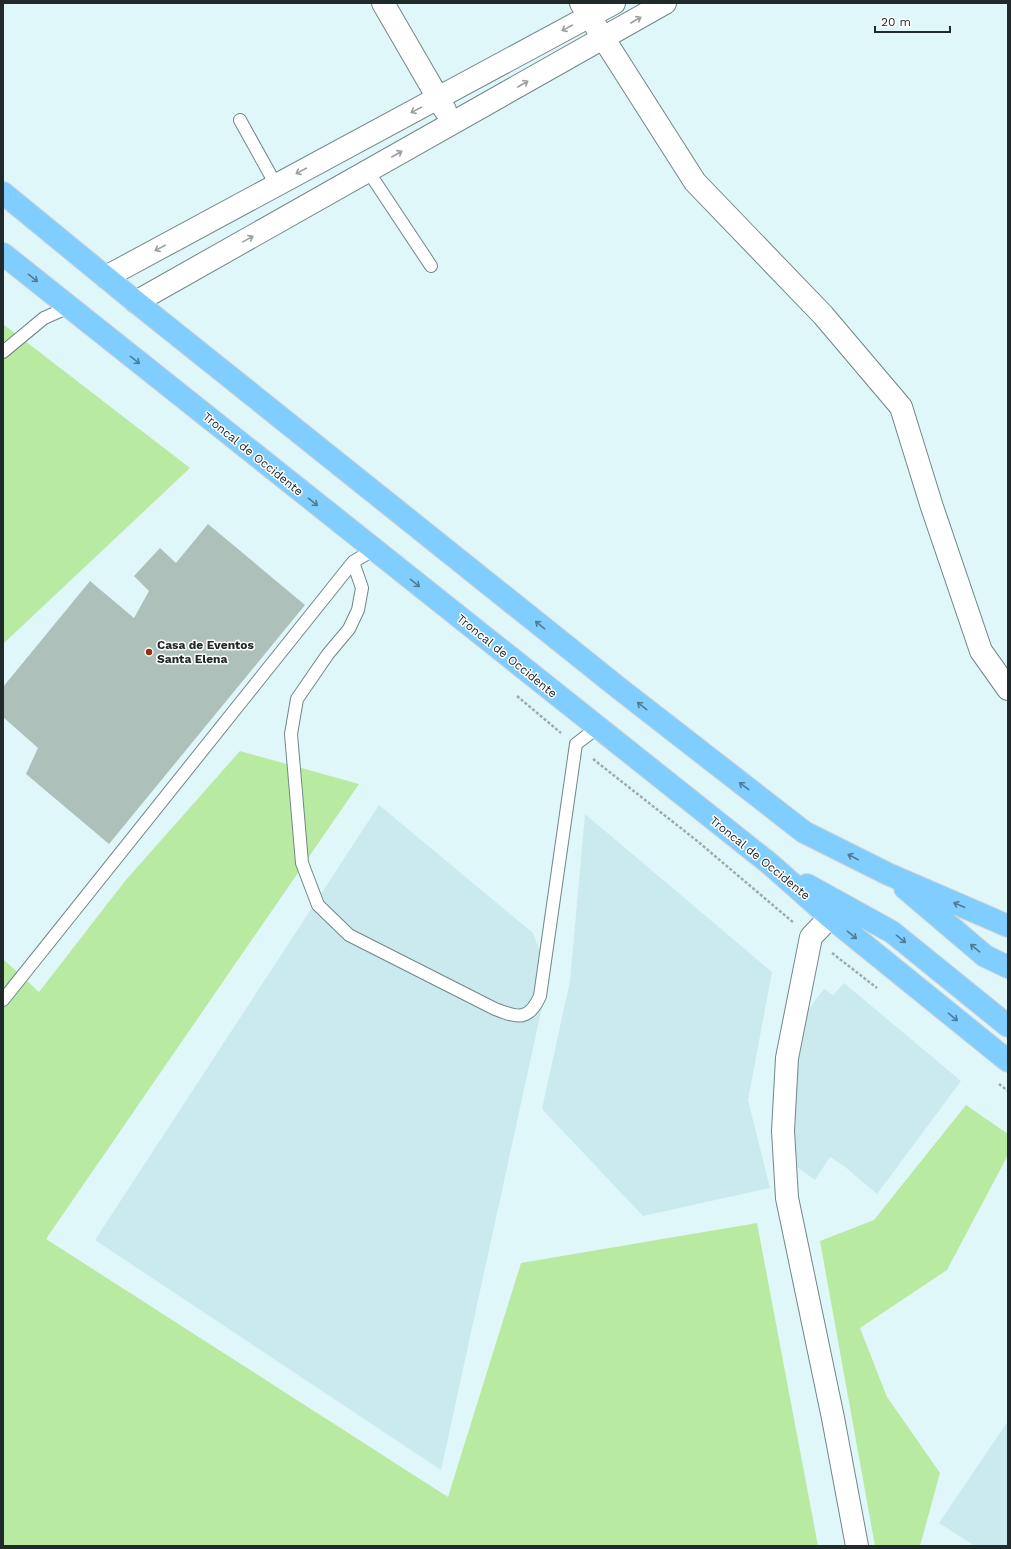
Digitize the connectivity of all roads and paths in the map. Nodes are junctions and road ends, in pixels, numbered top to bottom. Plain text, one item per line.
1 (383, 3) edge
2 (614, 3) edge
3 (665, 3) edge
4 (586, 10) edge
5 (603, 38) junction
6 (480, 75) junction
7 (438, 98) junction
8 (496, 99) junction
9 (240, 120) dead end
10 (452, 123) junction
11 (368, 171) junction
12 (276, 185) junction
13 (3, 193) edge
14 (3, 254) edge
15 (431, 266) dead end
16 (106, 277) junction
17 (136, 302) junction
18 (69, 307) junction
19 (3, 352) edge
20 (373, 550) junction
21 (354, 562) junction
22 (1008, 689) edge
23 (514, 694) dead end
24 (597, 728) junction
25 (576, 744) junction
26 (770, 864) junction
27 (888, 874) junction
28 (830, 917) junction
29 (1008, 926) edge
30 (811, 937) junction
31 (1008, 967) edge
32 (878, 990) dead end
33 (3, 1000) edge
34 (1008, 1026) edge
35 (1008, 1061) edge
36 (996, 1081) dead end
37 (1008, 1091) edge
38 (857, 1546) edge

1 - 7 street
2 - 4 street
5 -> 3 street
4 - 5 street
4 -> 6 street
8 -> 5 street
5 - 22 street
6 - 7 street
6 - 8 street
7 - 10 street
7 -> 12 street
8 - 10 street
9 - 12 lane
11 -> 10 street
11 - 15 lane
17 -> 11 street
12 -> 16 street
13 - 16 highway
14 -> 18 highway, Troncal de Occidente
16 - 17 highway
27 -> 17 highway
18 - 19 lane
18 -> 20 highway, Troncal de Occidente
20 - 21 lane
20 -> 24 highway, Troncal de Occidente
21 - 25 lane
21 - 33 lane
23 - 25 path
24 - 25 lane
24 - 26 highway, Troncal de Occidente
25 - 30 path
26 - 28 highway, Troncal de Occidente
26 -> 34 highway
29 -> 27 highway
31 -> 27 highway
28 - 30 street
28 -> 35 highway, Troncal de Occidente
30 - 32 path
30 - 38 street
36 - 37 path

